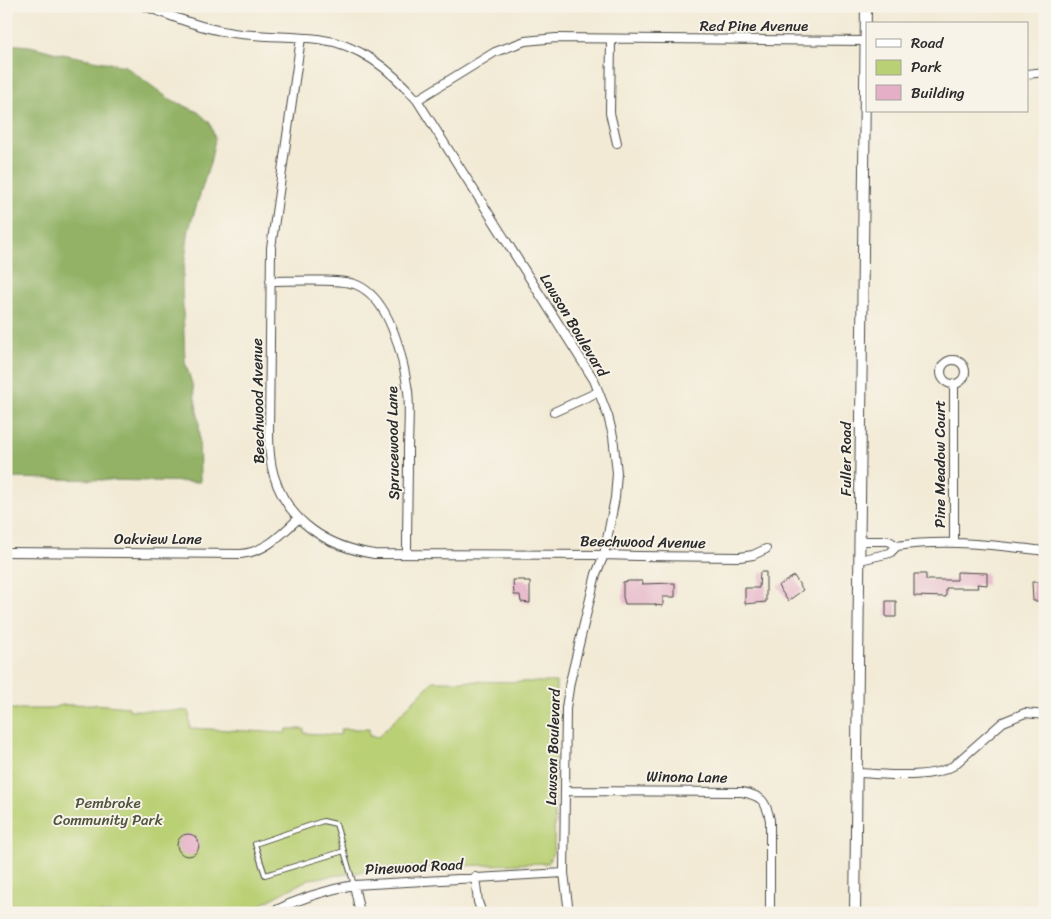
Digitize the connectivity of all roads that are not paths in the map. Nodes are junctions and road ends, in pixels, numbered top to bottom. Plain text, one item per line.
1 (145, 6) edge
2 (866, 6) edge
3 (866, 22) edge
4 (302, 38) junction
5 (611, 39) junction
6 (866, 41) edge
7 (1045, 72) edge
8 (1028, 74) edge
9 (417, 100) junction
10 (866, 112) edge
11 (617, 142) dead end
12 (270, 281) junction
13 (954, 384) dead end
14 (598, 392) junction
15 (554, 412) dead end
16 (298, 519) junction
17 (860, 541) junction
18 (954, 543) junction
19 (897, 546) junction
20 (766, 549) dead end
21 (1045, 551) edge
22 (6, 552) edge
23 (407, 554) junction
24 (604, 554) junction
25 (860, 560) junction
26 (1045, 715) edge
27 (857, 774) junction
28 (565, 791) junction
29 (344, 851) junction
30 (564, 872) junction
31 (475, 877) junction
32 (354, 885) junction
33 (270, 913) edge
34 (360, 913) edge
35 (482, 913) edge
36 (569, 913) edge
37 (770, 913) edge
38 (855, 913) edge

1 - 4 street, Lawson Boulevard
2 - 3 street, Fuller Road
4 - 9 street, Lawson Boulevard
4 - 12 street, Beechwood Avenue
5 - 6 street, Red Pine Avenue
5 - 9 street, Red Pine Avenue
5 - 11 street
7 - 8 street
9 - 14 street, Lawson Boulevard
10 - 17 street, Fuller Road
12 - 16 street, Beechwood Avenue
12 - 23 street, Sprucewood Lane
13 - 18 street, Pine Meadow Court
14 - 15 street
14 - 24 street, Lawson Boulevard
16 - 22 street, Oakview Lane
16 - 23 street, Beechwood Avenue
17 - 19 street
17 - 25 street, Fuller Road
18 - 19 street
18 - 21 street
19 - 25 street
20 - 24 street, Beechwood Avenue
23 - 24 street, Beechwood Avenue
24 - 28 street, Lawson Boulevard
25 - 27 street, Fuller Road
26 - 27 street
27 - 38 street, Fuller Road
28 - 30 street, Lawson Boulevard
28 - 37 street, Winona Lane
29 - 29 lane
29 - 32 lane
30 - 31 street, Pinewood Road
30 - 36 street, Lawson Boulevard
31 - 32 street, Pinewood Road
31 - 35 street
32 - 33 street, Pinewood Road
32 - 34 street

